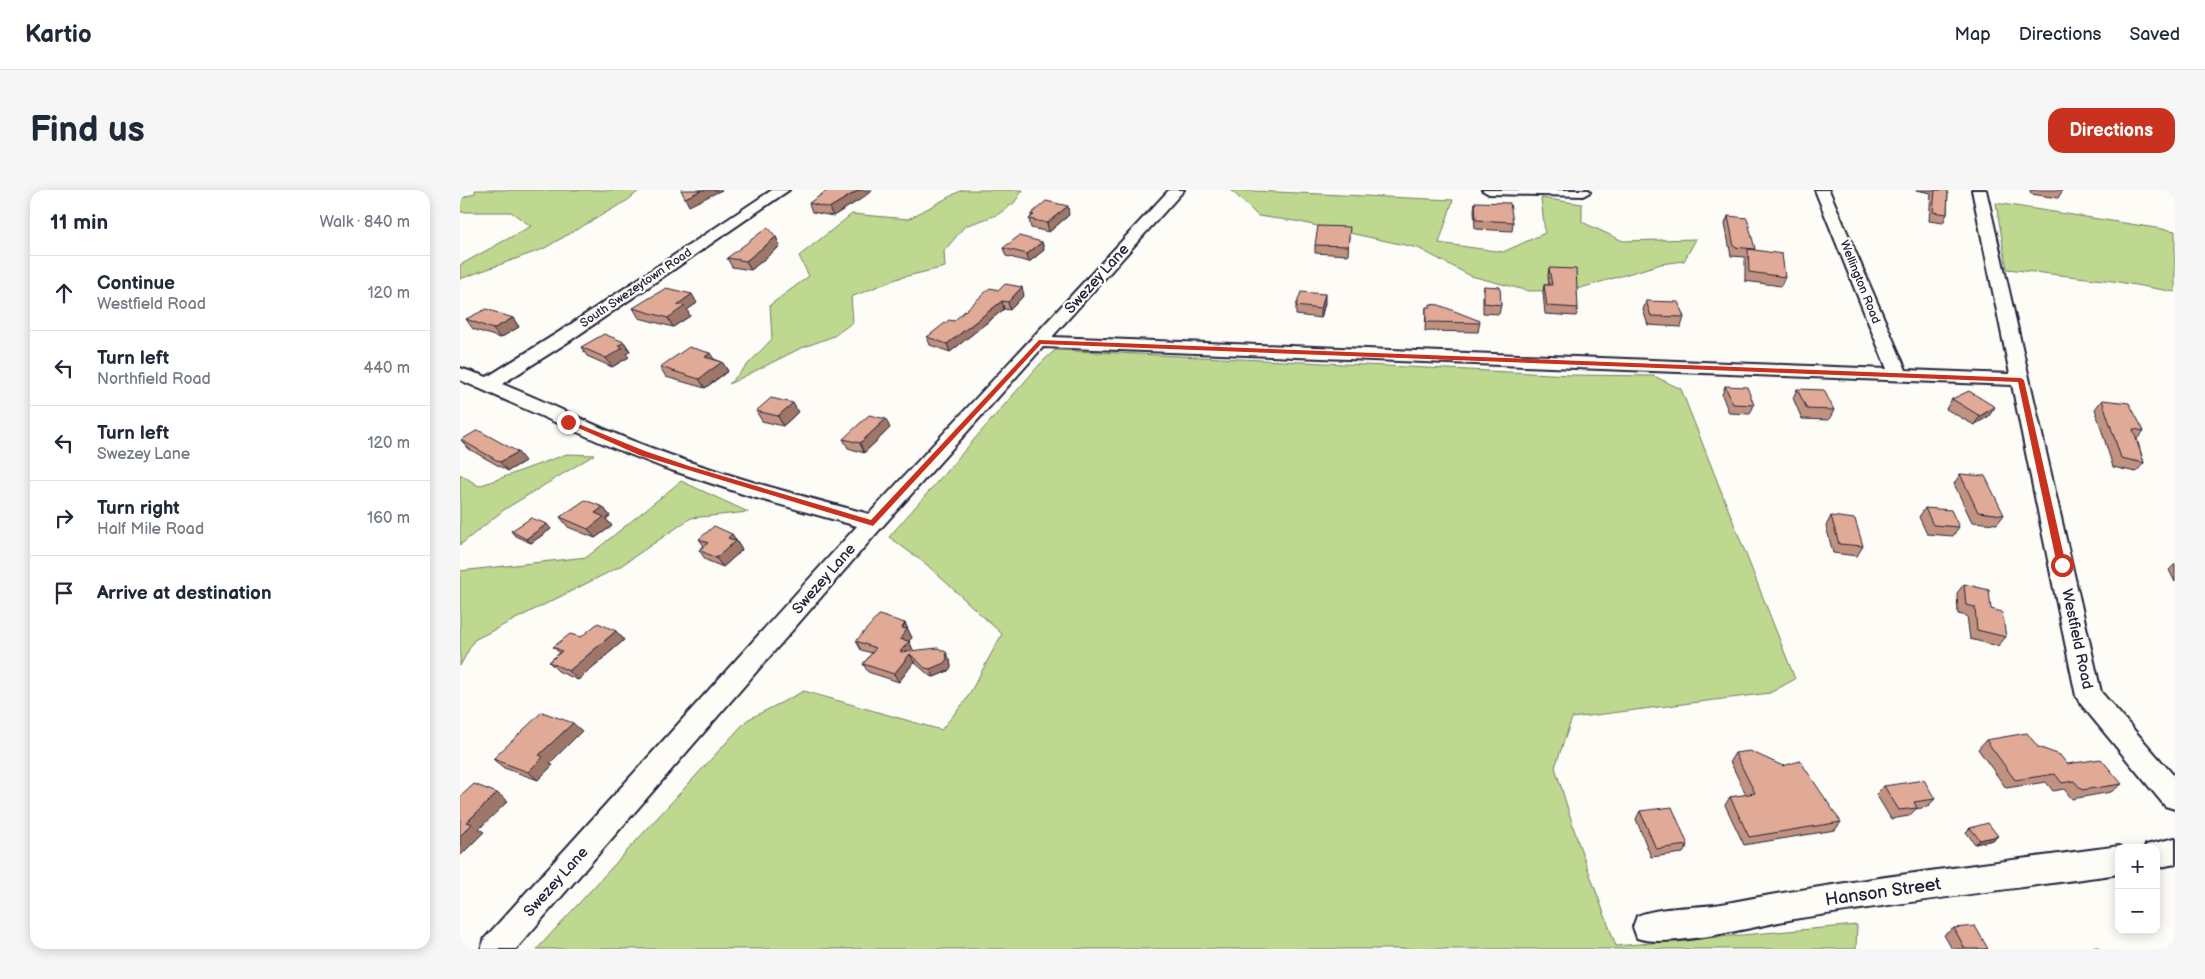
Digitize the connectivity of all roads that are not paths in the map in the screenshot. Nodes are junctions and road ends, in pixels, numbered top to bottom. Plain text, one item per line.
1 (782, 190) edge
2 (1177, 190) edge
3 (1489, 190) edge
4 (1822, 190) edge
5 (1978, 190) edge
6 (1583, 192) dead end
7 (1039, 342) junction
8 (1898, 373) junction
9 (460, 374) edge
10 (2021, 380) junction
11 (489, 384) junction
12 (873, 523) junction
13 (2175, 796) edge
14 (2175, 851) edge
15 (2160, 854) edge
16 (2115, 861) edge
17 (1648, 927) dead end
18 (496, 949) edge

1 - 11 street, South Swezeytown Road
2 - 7 street, Swezey Lane
3 - 6 street
4 - 8 street, Wellington Road
5 - 10 street, Westfield Road
7 - 8 street
7 - 12 street, Swezey Lane
8 - 10 street
9 - 11 street
10 - 13 street, Westfield Road
11 - 12 street
12 - 18 street, Swezey Lane
14 - 15 street
16 - 17 street, Hanson Street

